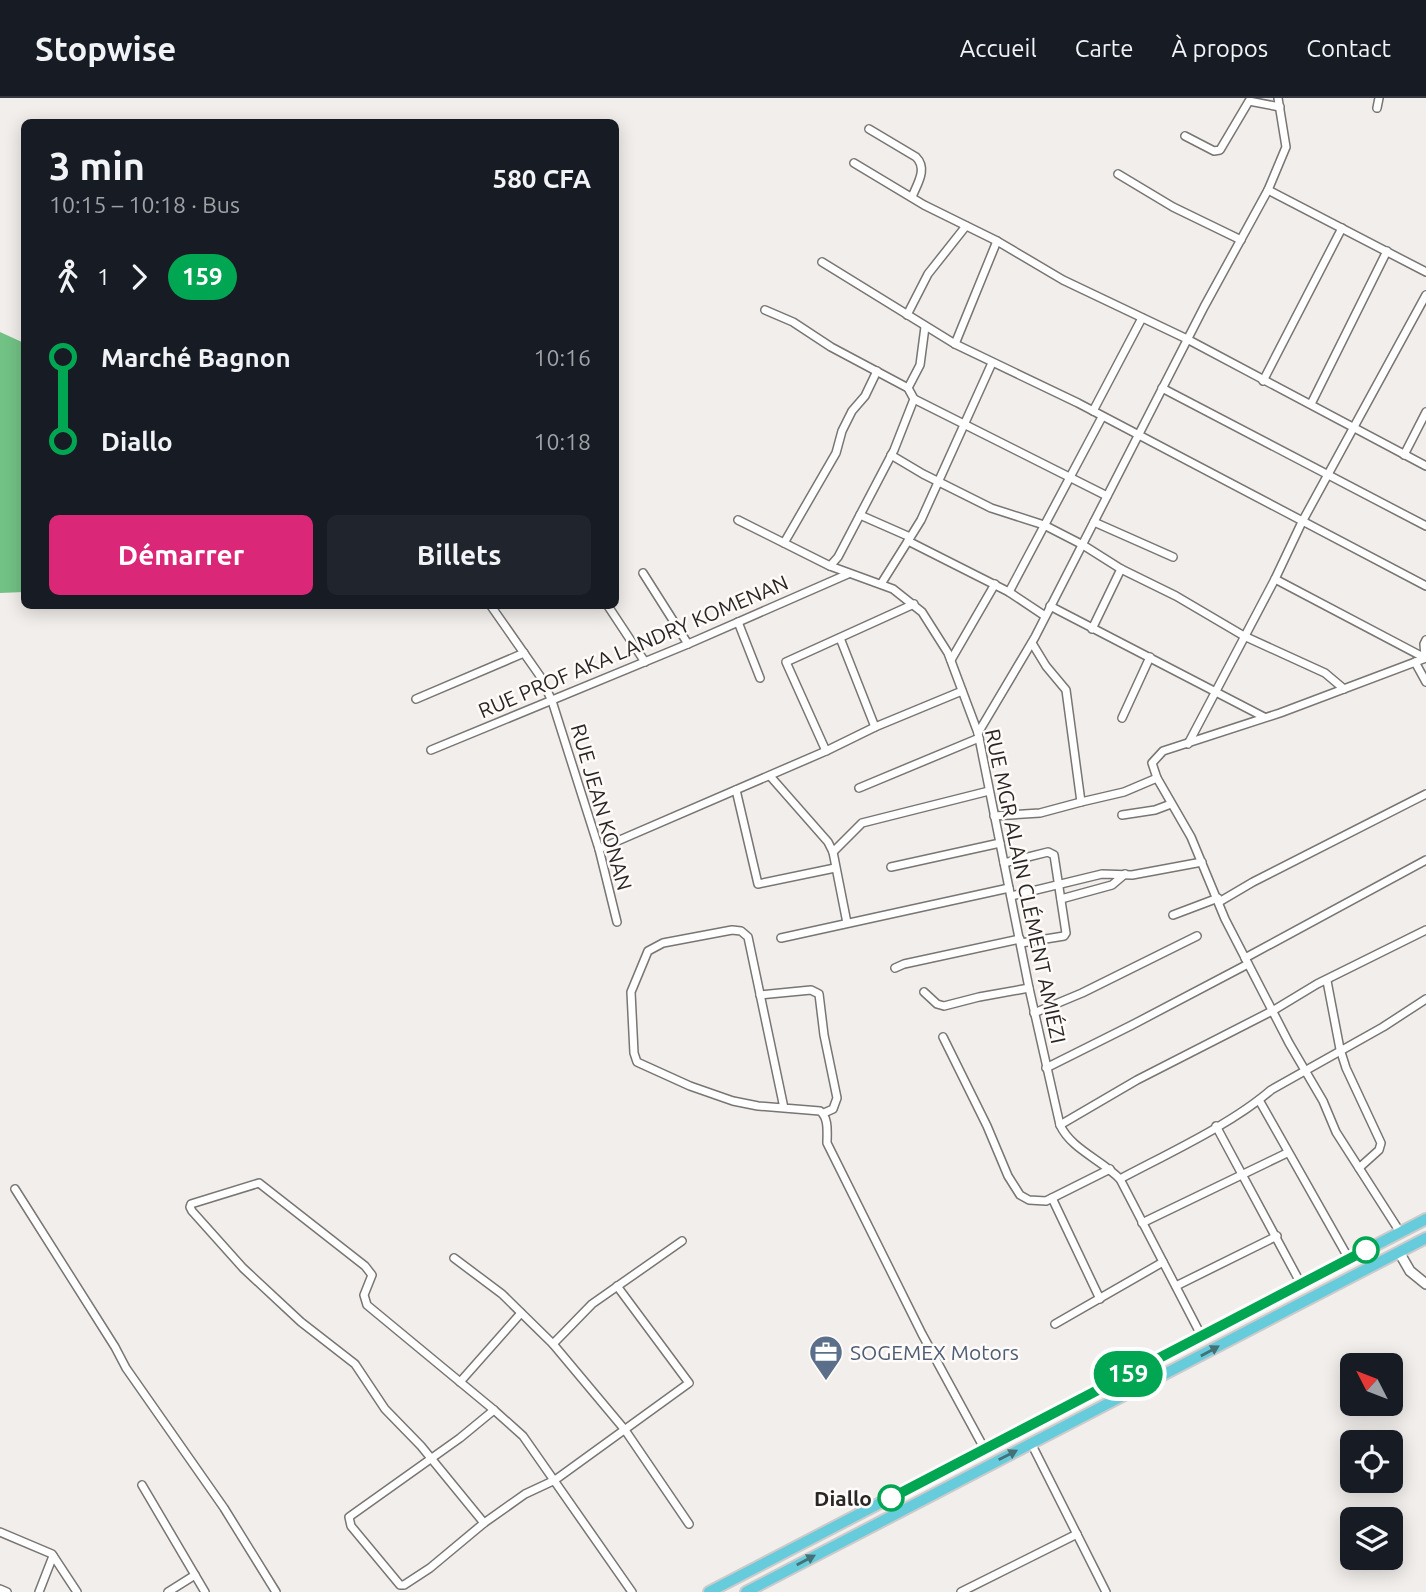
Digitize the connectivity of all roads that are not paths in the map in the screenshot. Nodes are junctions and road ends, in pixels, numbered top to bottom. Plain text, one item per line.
1 (1278, 98) edge
2 (1379, 98) edge
3 (1280, 107) junction
4 (1377, 108) dead end
5 (869, 129) dead end
6 (1185, 136) dead end
7 (854, 163) dead end
8 (1118, 174) dead end
9 (1268, 190) junction
10 (912, 197) junction
11 (967, 226) junction
12 (1342, 228) junction
13 (1241, 240) junction
14 (997, 242) junction
15 (1387, 251) junction
16 (822, 262) dead end
17 (1426, 272) edge
18 (1426, 295) edge
19 (765, 310) dead end
20 (907, 315) junction
21 (1142, 318) junction
22 (925, 327) junction
23 (1187, 339) junction
24 (955, 344) junction
25 (992, 363) junction
26 (877, 371) junction
27 (1263, 381) junction
28 (908, 388) junction
29 (1162, 388) junction
30 (914, 399) junction
31 (1311, 404) junction
32 (1093, 411) junction
33 (1426, 412) edge
34 (1102, 417) junction
35 (964, 423) junction
36 (1355, 428) junction
37 (1138, 435) junction
38 (1404, 454) junction
39 (891, 455) junction
40 (1426, 466) edge
41 (1328, 475) junction
42 (1070, 477) junction
43 (938, 481) junction
44 (1107, 496) junction
45 (860, 515) junction
46 (738, 520) dead end
47 (1094, 522) junction
48 (1302, 522) junction
49 (1044, 525) junction
50 (1426, 526) edge
51 (909, 539) junction
52 (783, 543) junction
53 (1083, 545) junction
54 (1173, 557) dead end
55 (830, 566) junction
56 (1121, 569) junction
57 (643, 573) dead end
58 (848, 574) junction
59 (1275, 579) junction
60 (881, 584) junction
61 (995, 584) junction
62 (1426, 586) edge
63 (1009, 592) junction
64 (914, 604) junction
65 (1050, 606) junction
66 (493, 609) edge
67 (610, 609) edge
68 (1045, 616) junction
69 (738, 622) junction
70 (1092, 629) junction
71 (1244, 636) junction
72 (840, 638) junction
73 (1426, 640) edge
74 (1032, 643) junction
75 (688, 644) junction
76 (524, 653) junction
77 (1150, 657) junction
78 (1426, 658) edge
79 (951, 660) junction
80 (645, 662) junction
81 (1415, 662) junction
82 (760, 678) dead end
83 (1426, 682) edge
84 (1344, 689) junction
85 (962, 691) junction
86 (1215, 691) junction
87 (416, 699) dead end
88 (552, 701) junction
89 (1264, 717) junction
90 (1122, 718) dead end
91 (875, 727) junction
92 (979, 735) junction
93 (1188, 745) junction
94 (431, 750) dead end
95 (826, 751) junction
96 (770, 776) junction
97 (1157, 778) junction
98 (859, 788) dead end
99 (736, 790) junction
100 (989, 792) junction
101 (1426, 794) edge
102 (1081, 802) junction
103 (1171, 804) junction
104 (1122, 815) dead end
105 (995, 816) junction
106 (1000, 843) junction
107 (599, 849) junction
108 (833, 852) junction
109 (1426, 860) edge
110 (1202, 862) junction
111 (1004, 863) junction
112 (891, 867) dead end
113 (835, 868) junction
114 (1125, 874) junction
115 (1059, 884) junction
116 (1010, 892) junction
117 (1061, 899) junction
118 (1218, 900) junction
119 (1173, 915) dead end
120 (617, 922) dead end
121 (847, 923) junction
122 (1426, 930) edge
123 (1197, 936) dead end
124 (781, 938) dead end
125 (1020, 941) junction
126 (1247, 961) junction
127 (895, 968) dead end
128 (1327, 981) junction
129 (1029, 988) junction
130 (924, 992) dead end
131 (760, 995) junction
132 (1426, 999) edge
133 (1274, 1010) junction
134 (1034, 1013) junction
135 (943, 1037) dead end
136 (1340, 1049) junction
137 (1046, 1068) junction
138 (1305, 1072) junction
139 (1259, 1100) junction
140 (784, 1108) junction
141 (824, 1114) junction
142 (1060, 1125) junction
143 (1216, 1126) junction
144 (1287, 1153) junction
145 (1359, 1168) junction
146 (1110, 1169) junction
147 (1243, 1173) junction
148 (1120, 1179) junction
149 (15, 1189) dead end
150 (1052, 1198) junction
151 (1426, 1219) edge
152 (1142, 1223) junction
153 (1400, 1232) junction
154 (1277, 1236) junction
155 (1426, 1238) edge
156 (682, 1241) dead end
157 (1399, 1252) junction
158 (454, 1258) dead end
159 (1349, 1259) junction
160 (1163, 1262) junction
161 (1301, 1284) junction
162 (1426, 1284) edge
163 (617, 1286) junction
164 (1176, 1286) junction
165 (1100, 1299) junction
166 (521, 1312) junction
167 (1055, 1324) dead end
168 (1202, 1337) junction
169 (553, 1344) junction
170 (460, 1382) junction
171 (494, 1410) junction
172 (625, 1430) junction
173 (1031, 1443) junction
174 (984, 1448) junction
175 (431, 1460) junction
176 (555, 1480) junction
177 (142, 1485) dead end
178 (484, 1523) junction
179 (689, 1524) dead end
180 (0, 1532) edge
181 (1077, 1534) junction
182 (53, 1556) junction
183 (195, 1575) junction
184 (0, 1589) edge
185 (7, 1592) edge
186 (39, 1592) edge
187 (77, 1592) edge
188 (168, 1592) edge
189 (205, 1592) edge
190 (276, 1592) edge
191 (632, 1592) edge
192 (709, 1592) edge
193 (746, 1592) edge
194 (961, 1592) edge
195 (1106, 1592) edge

1 - 3 street
2 - 4 street
3 - 6 street
3 - 9 street
5 - 10 street
7 - 10 street
8 - 13 street
9 - 12 street
9 - 13 street
10 - 11 street
11 - 14 street
11 - 20 street
12 - 15 street
12 - 27 street
13 - 23 street
14 - 21 street
14 - 24 street
15 - 17 street
15 - 31 street
16 - 20 street
18 - 36 street
19 - 26 street
20 - 22 street
21 - 23 street
21 - 32 street
22 - 24 street
22 - 28 street
23 - 27 street
23 - 29 street
24 - 25 street
25 - 32 street
25 - 35 street
26 - 28 street
26 - 52 street
27 - 31 street
28 - 30 street
29 - 37 street
29 - 41 street
30 - 35 street
30 - 39 street
31 - 36 street
32 - 34 street
33 - 38 street
34 - 37 street
34 - 42 street
35 - 42 street
35 - 43 street
36 - 38 street
36 - 41 street
37 - 44 street
37 - 48 street
38 - 40 street
39 - 43 street
39 - 45 street
41 - 48 street
41 - 50 street
42 - 44 street
42 - 49 street
43 - 49 street
43 - 51 street
44 - 47 street
45 - 51 street
45 - 55 street
46 - 52 street, RUE MGR ALAIN CLÉMENT AMIÉZI
47 - 53 street
47 - 54 street
48 - 59 street
48 - 62 street
49 - 53 street
49 - 63 street
51 - 60 street
51 - 61 street
52 - 55 street, RUE MGR ALAIN CLÉMENT AMIÉZI
53 - 56 street
53 - 65 street
55 - 58 street, RUE MGR ALAIN CLÉMENT AMIÉZI
56 - 70 street
56 - 71 street
57 - 75 street
58 - 60 street, RUE MGR ALAIN CLÉMENT AMIÉZI
58 - 69 street, RUE PROF AKA LANDRY KOMENAN
59 - 71 street
59 - 78 street
60 - 64 street, RUE MGR ALAIN CLÉMENT AMIÉZI
61 - 63 street
61 - 79 street
63 - 68 street
64 - 72 street
64 - 79 street, RUE MGR ALAIN CLÉMENT AMIÉZI
65 - 68 street
65 - 70 street
66 - 76 street, RUE JEAN KONAN
67 - 80 street
68 - 74 street
69 - 75 street, RUE PROF AKA LANDRY KOMENAN
69 - 82 street
70 - 77 street
71 - 84 street
71 - 86 street
72 - 91 street
72 - 95 street
73 - 78 street
74 - 92 street
74 - 102 street
75 - 80 street, RUE PROF AKA LANDRY KOMENAN
76 - 87 street
76 - 88 street, RUE JEAN KONAN
77 - 86 street
77 - 90 street
78 - 81 street
79 - 85 street, RUE MGR ALAIN CLÉMENT AMIÉZI
80 - 88 street, RUE PROF AKA LANDRY KOMENAN
81 - 83 street
81 - 84 street
84 - 89 street
85 - 91 street
85 - 92 street, RUE MGR ALAIN CLÉMENT AMIÉZI
86 - 89 street
86 - 93 street
88 - 94 street, RUE PROF AKA LANDRY KOMENAN
88 - 107 street, RUE JEAN KONAN
89 - 93 street
91 - 95 street
92 - 98 street
92 - 100 street, RUE MGR ALAIN CLÉMENT AMIÉZI
93 - 97 street
95 - 96 street
96 - 99 street
96 - 108 street
97 - 102 street
97 - 103 street
99 - 107 street
99 - 113 street
100 - 105 street, RUE MGR ALAIN CLÉMENT AMIÉZI
100 - 108 street
101 - 118 street
102 - 105 street
103 - 104 street
103 - 110 street
105 - 106 street, RUE MGR ALAIN CLÉMENT AMIÉZI
106 - 111 street, RUE MGR ALAIN CLÉMENT AMIÉZI
106 - 112 street
107 - 120 street, RUE JEAN KONAN
108 - 113 street
109 - 126 street
110 - 114 street
110 - 118 street
111 - 115 street
111 - 116 street, RUE MGR ALAIN CLÉMENT AMIÉZI
113 - 121 street
114 - 115 street
114 - 117 street
115 - 116 street
115 - 117 street
116 - 121 street
116 - 125 street, RUE MGR ALAIN CLÉMENT AMIÉZI
117 - 125 street
118 - 119 street
118 - 126 street
121 - 124 street
122 - 128 street
123 - 134 street
125 - 127 street
125 - 129 street, RUE MGR ALAIN CLÉMENT AMIÉZI
126 - 133 street
126 - 137 street
128 - 133 street
128 - 136 street
129 - 130 street
129 - 134 street, RUE MGR ALAIN CLÉMENT AMIÉZI
131 - 140 street
131 - 140 street
131 - 141 street
132 - 136 street
133 - 138 street
133 - 142 street
134 - 137 street, RUE MGR ALAIN CLÉMENT AMIÉZI
135 - 150 street
136 - 138 street
136 - 145 street
137 - 142 street, RUE MGR ALAIN CLÉMENT AMIÉZI
138 - 139 street
138 - 145 street
139 - 143 street
139 - 144 street
140 - 141 street
141 - 174 street
142 - 146 street, RUE MGR ALAIN CLÉMENT AMIÉZI
143 - 147 street
143 - 148 street
144 - 147 street
144 - 159 street
145 - 153 street
146 - 148 street, RUE MGR ALAIN CLÉMENT AMIÉZI
146 - 150 street
147 - 152 street
147 - 154 street
148 - 152 street, RUE MGR ALAIN CLÉMENT AMIÉZI
149 - 190 street
150 - 165 street
151 - 153 main road
152 - 160 street, RUE MGR ALAIN CLÉMENT AMIÉZI
153 - 159 main road
154 - 161 street
154 - 164 street
155 - 157 main road
156 - 163 street
157 - 162 street
173 -> 157 main road
158 - 166 street
159 - 161 main road
160 - 164 street, RUE MGR ALAIN CLÉMENT AMIÉZI
160 - 165 street
161 - 168 main road
163 - 169 street
163 - 172 street
164 - 168 street, RUE MGR ALAIN CLÉMENT AMIÉZI
165 - 167 street
166 - 169 street
166 - 170 street
168 - 174 main road
169 - 172 street
170 - 171 street
170 - 175 street
171 - 175 street
171 - 176 street
172 - 176 street
172 - 179 street
173 - 181 street
193 -> 173 main road
174 - 192 main road
175 - 178 street
175 - 178 street
176 - 178 street
176 - 191 street
177 - 183 street
180 - 182 street
181 - 194 street
181 - 195 street
182 - 186 street
182 - 187 street
183 - 188 street
183 - 189 street
184 - 185 street

